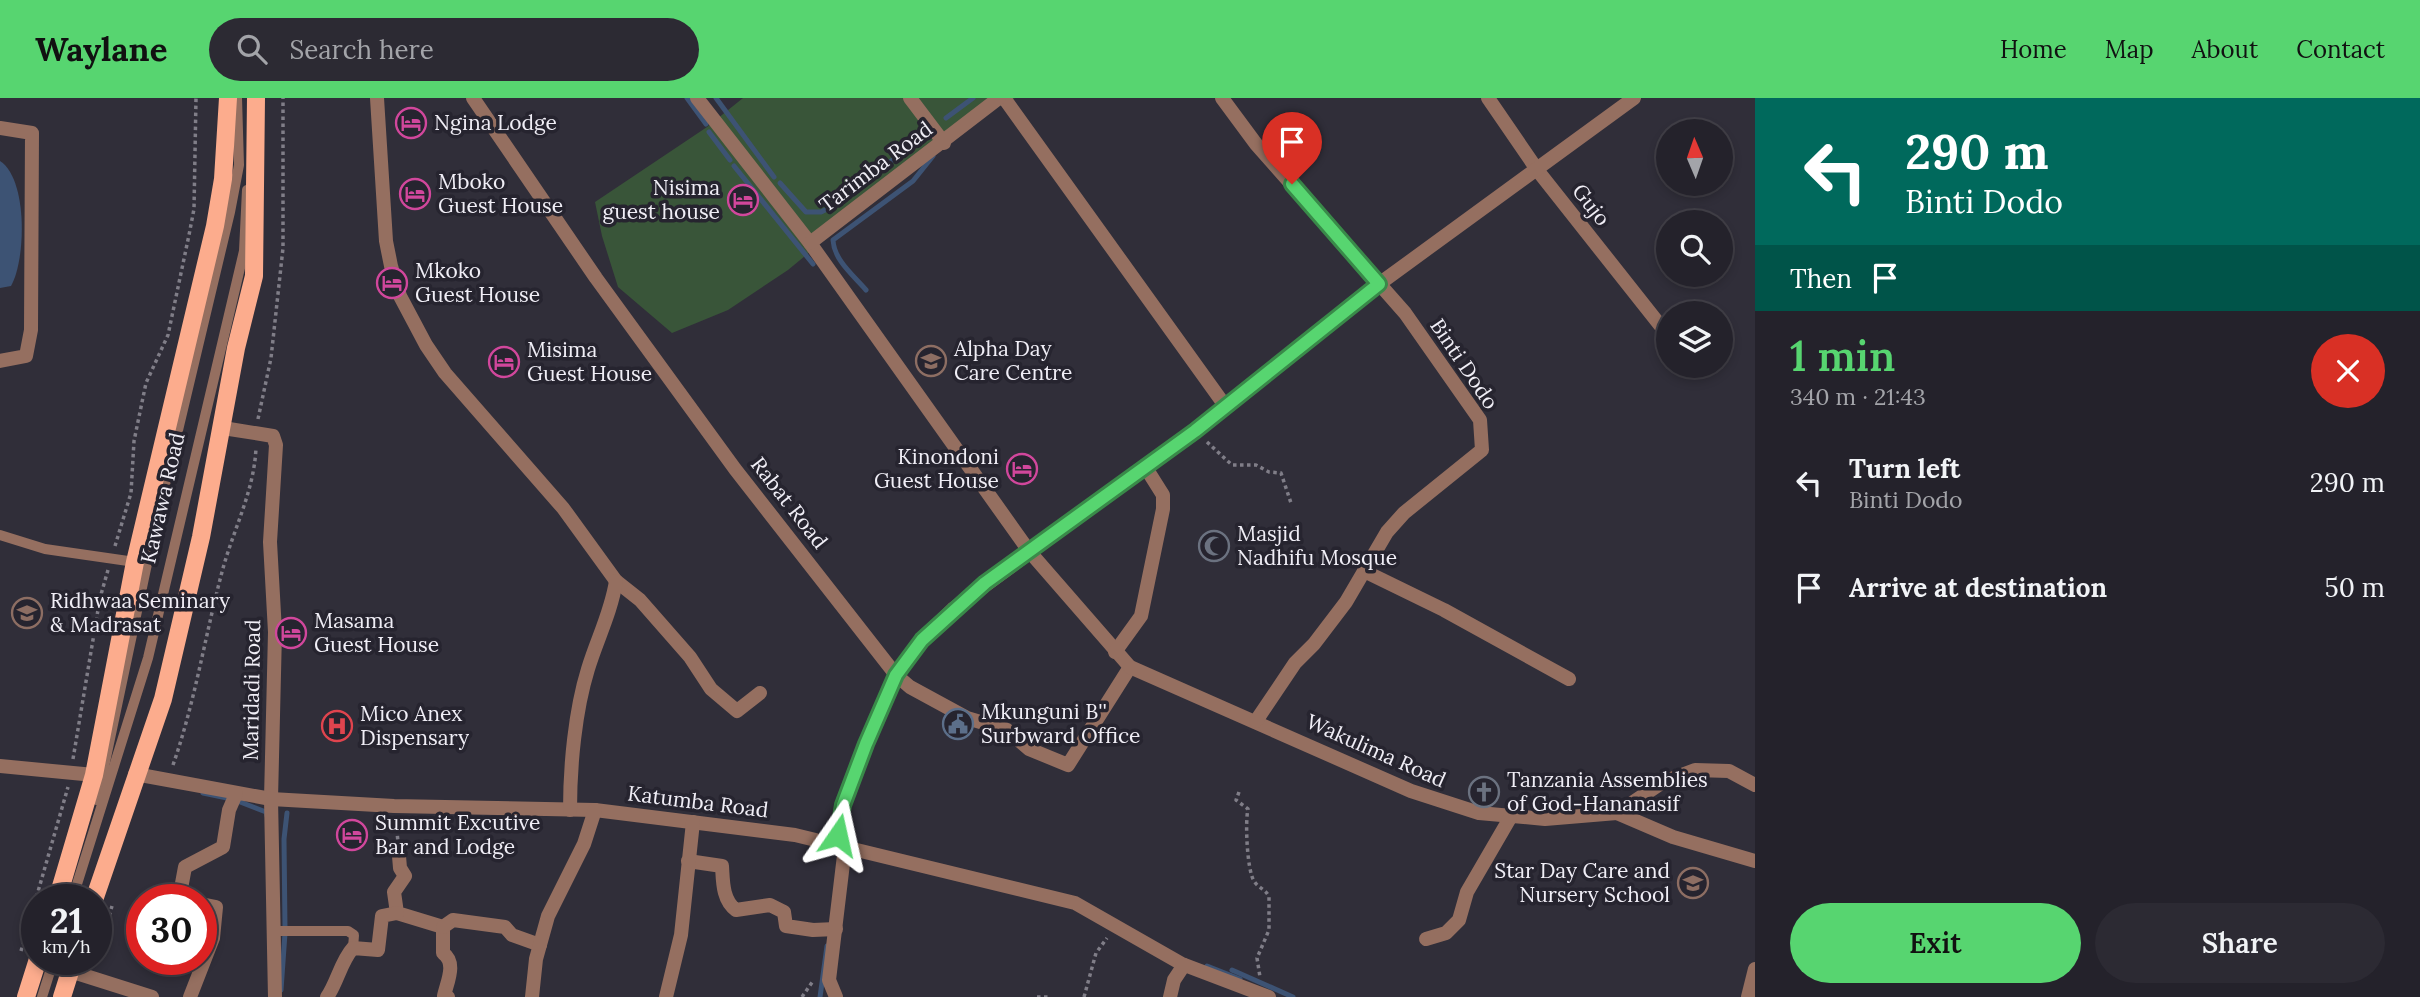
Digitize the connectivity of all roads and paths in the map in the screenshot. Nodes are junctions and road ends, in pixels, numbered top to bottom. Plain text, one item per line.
1 (228, 98) edge
2 (237, 98) edge
3 (247, 98) edge
4 (256, 98) edge
5 (377, 98) edge
6 (473, 98) edge
7 (697, 98) edge
8 (910, 98) edge
9 (999, 98) edge
10 (1004, 98) edge
11 (1222, 98) edge
12 (1488, 98) edge
13 (1633, 98) edge
14 (0, 128) edge
15 (944, 143) junction
16 (1538, 171) junction
17 (810, 243) junction
18 (1379, 284) junction
19 (1656, 320) edge
20 (0, 361) edge
21 (1226, 407) junction
22 (223, 428) junction
23 (1195, 431) junction
24 (1146, 468) junction
25 (1291, 503) dead end
26 (0, 535) edge
27 (1029, 551) junction
28 (135, 562) junction
29 (1364, 571) junction
30 (616, 581) junction
31 (1115, 652) junction
32 (1130, 667) junction
33 (896, 675) junction
34 (1569, 679) dead end
35 (760, 694) dead end
36 (1256, 721) junction
37 (0, 766) edge
38 (135, 774) junction
39 (93, 775) junction
40 (1755, 785) edge
41 (1239, 792) dead end
42 (236, 794) junction
43 (271, 799) junction
44 (394, 806) junction
45 (570, 810) junction
46 (595, 810) junction
47 (1617, 813) junction
48 (1510, 818) junction
49 (693, 822) junction
50 (845, 847) junction
51 (399, 856) joint
52 (688, 861) junction
53 (1755, 861) edge
54 (62, 884) edge
55 (75, 884) edge
56 (76, 884) edge
57 (99, 884) edge
58 (182, 884) edge
59 (397, 913) junction
60 (443, 927) junction
61 (1118, 927) junction
62 (836, 929) junction
63 (273, 931) junction
64 (1426, 939) dead end
65 (540, 946) junction
66 (353, 948) junction
67 (1184, 965) junction
68 (1755, 968) edge
69 (33, 975) edge
70 (48, 975) edge
71 (69, 975) edge
72 (97, 975) edge
73 (198, 975) edge
74 (1266, 996) edge
75 (26, 997) edge
76 (41, 997) edge
77 (62, 997) edge
78 (152, 997) edge
79 (190, 997) edge
80 (275, 997) edge
81 (327, 997) edge
82 (448, 997) edge
83 (532, 997) edge
84 (666, 997) edge
85 (836, 997) edge
86 (1037, 997) edge
87 (1050, 997) edge
88 (1084, 997) edge
89 (1170, 997) edge
90 (1748, 997) edge

1 - 28 main road, Kawawa Road
2 - 55 lane, Kawawa Road
3 - 56 lane, Kawawa Road
4 - 22 main road, Kawawa Road
5 - 30 street
6 - 33 street, Rabat Road
7 - 17 street
8 - 15 street
9 - 15 street, Tarimba Road
10 - 21 street
11 - 18 street, Binti Dodo
12 - 16 street, Gujo
13 - 16 street
14 - 20 street
15 - 17 street, Tarimba Road
16 - 18 street
16 - 19 street, Gujo
17 - 27 street
18 - 21 street
18 - 29 street, Binti Dodo
21 - 23 street
22 - 38 main road, Kawawa Road
22 - 43 street, Maridadi Road
23 - 24 street
23 - 25 path
24 - 27 street
24 - 31 street
26 - 28 lane
27 - 31 street
27 - 33 street
28 - 39 main road, Kawawa Road
29 - 34 street
29 - 36 street, Binti Dodo
30 - 35 street
30 - 45 street
31 - 32 street
32 - 33 street, Rabat Road
32 - 36 street, Wakulima Road
33 - 50 street
36 - 48 street, Wakulima Road
37 - 39 street
38 - 42 street, Katumba Road
38 - 57 main road, Kawawa Road
39 - 54 main road, Kawawa Road
40 - 47 street, Wakulima Road
41 - 74 path
42 - 43 street, Katumba Road
42 - 58 street
43 - 44 street, Katumba Road
43 - 63 street, Maridadi Road
44 - 45 street, Katumba Road
44 - 51 path
45 - 46 street, Katumba Road
46 - 49 street, Katumba Road
46 - 65 street
47 - 48 street, Wakulima Road
47 - 53 street, Wakulima Road
48 - 64 street
49 - 50 street, Katumba Road
49 - 52 street
50 - 61 street, Katumba Road
50 - 62 street
51 - 59 street
52 - 62 street
52 - 84 street
59 - 60 street
59 - 66 street
60 - 65 street
60 - 82 street
61 - 67 street, Katumba Road
61 - 88 path
62 - 85 street
63 - 66 lane
63 - 80 street, Maridadi Road
65 - 83 street
66 - 81 street
67 - 74 street, Katumba Road
67 - 89 street
68 - 90 street
69 - 75 main road
70 - 76 lane
71 - 77 main road
72 - 78 street
73 - 79 street
86 - 87 path

